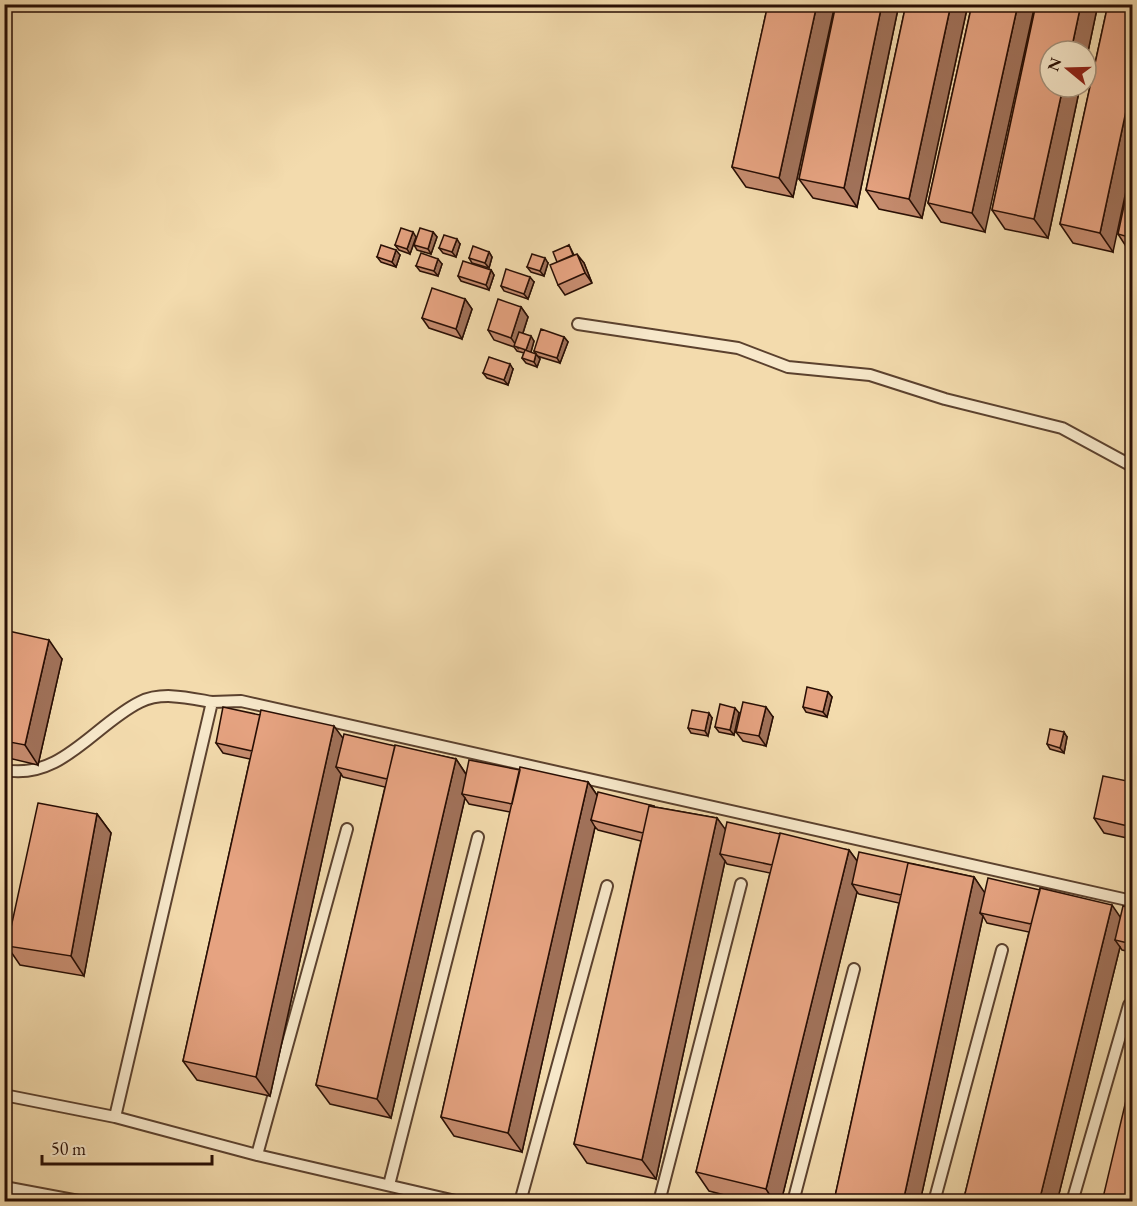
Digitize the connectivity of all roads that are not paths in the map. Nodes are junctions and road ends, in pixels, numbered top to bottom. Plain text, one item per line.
1 (578, 324) dead end
2 (1132, 466) edge
3 (212, 702) junction
4 (4, 770) edge
5 (347, 829) dead end
6 (478, 837) dead end
7 (741, 884) dead end
8 (608, 886) dead end
9 (1132, 901) edge
10 (1002, 950) dead end
11 (854, 969) dead end
12 (1129, 1005) dead end
13 (4, 1095) edge
14 (115, 1117) junction
15 (257, 1155) junction
16 (389, 1185) junction
17 (4, 1187) edge
18 (84, 1202) edge
19 (460, 1202) edge
20 (520, 1202) edge
21 (659, 1202) edge
22 (793, 1202) edge
23 (934, 1202) edge
24 (1072, 1202) edge

1 - 2 lane
3 - 4 lane
3 - 9 lane
3 - 14 lane
5 - 15 lane
6 - 16 lane
7 - 21 lane
8 - 20 lane
10 - 23 lane
11 - 22 lane
12 - 24 lane
13 - 14 lane
14 - 15 lane
15 - 16 lane
16 - 19 lane
17 - 18 lane

